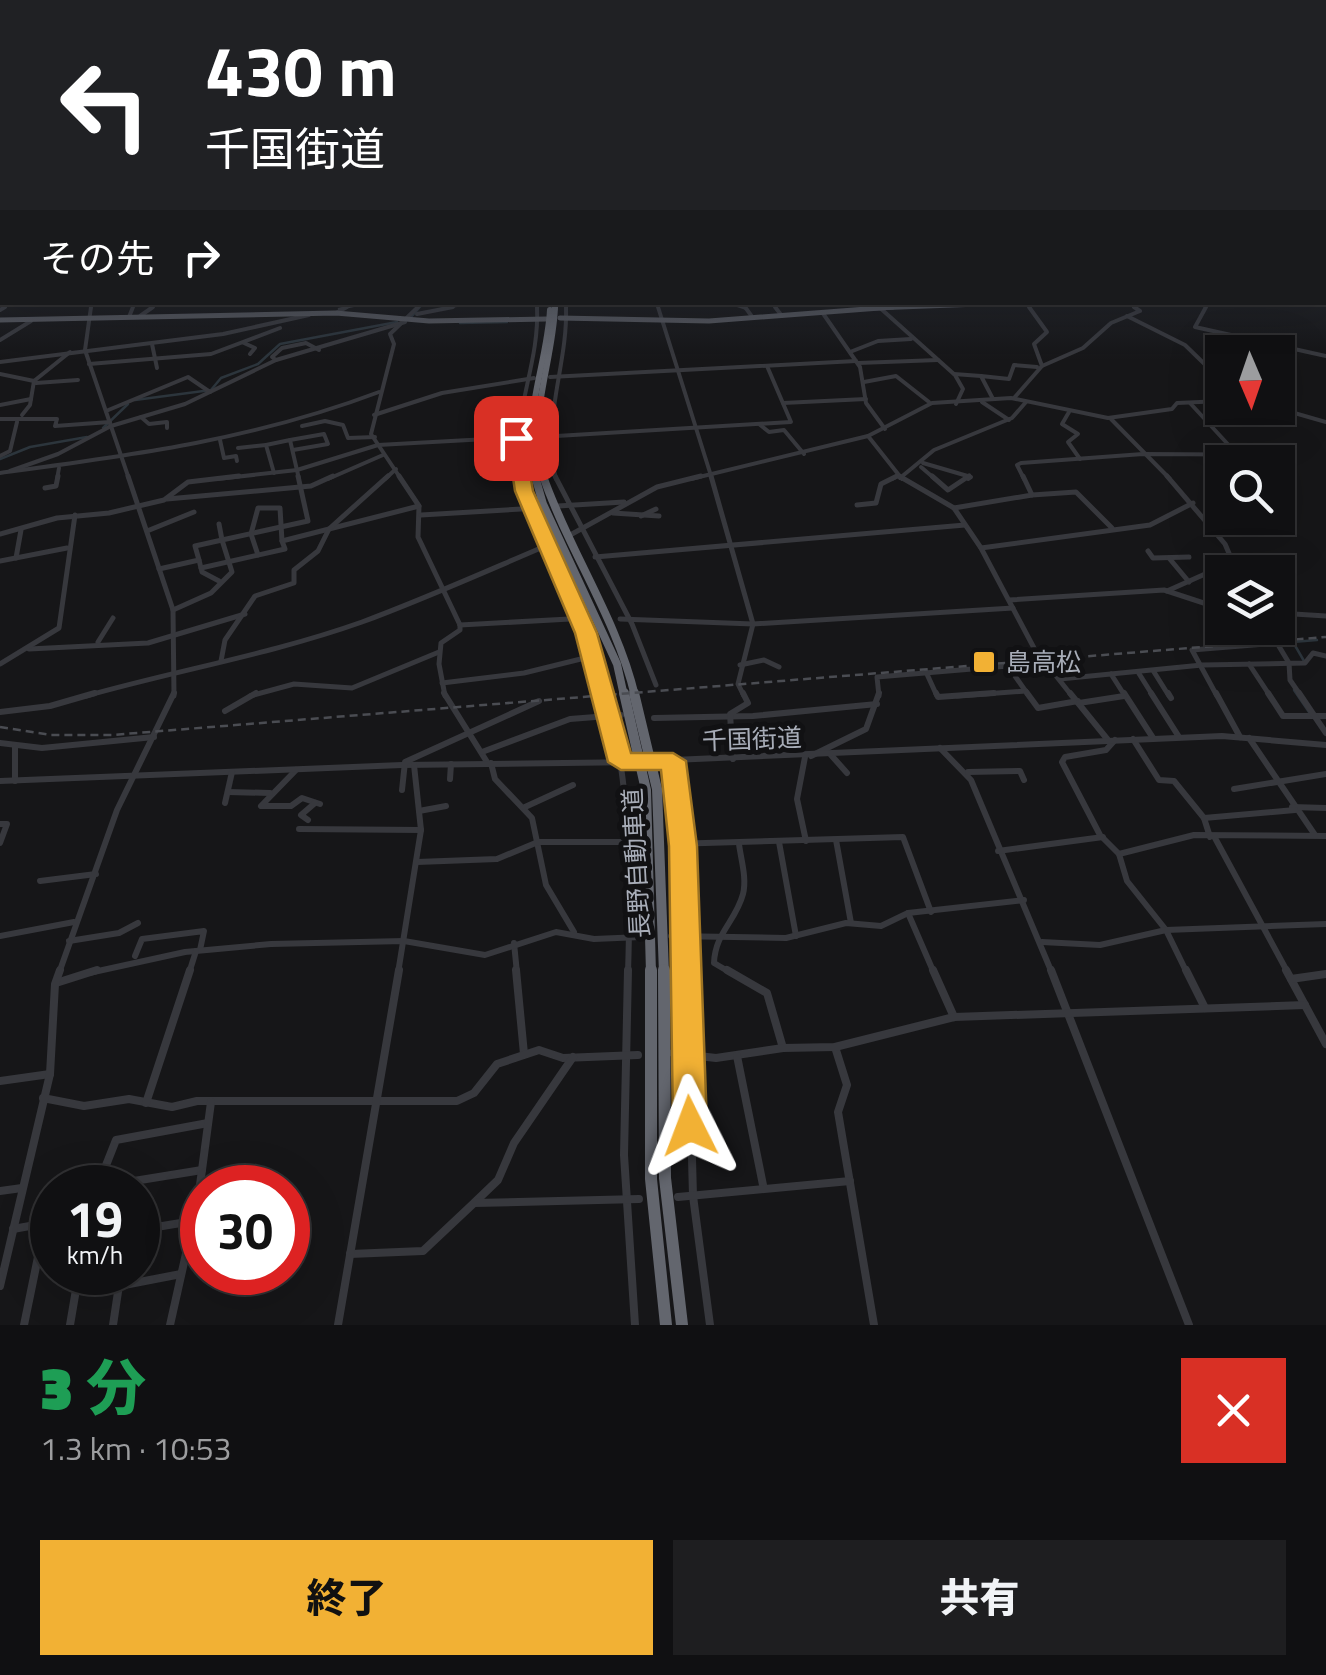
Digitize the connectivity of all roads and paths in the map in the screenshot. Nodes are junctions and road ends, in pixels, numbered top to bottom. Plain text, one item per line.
1 (92, 305) edge
2 (134, 305) edge
3 (155, 305) edge
4 (254, 305) edge
5 (342, 305) edge
6 (421, 305) edge
7 (461, 305) edge
8 (566, 305) edge
9 (658, 305) edge
10 (740, 305) edge
11 (774, 305) edge
12 (876, 305) edge
13 (1027, 305) edge
14 (1132, 305) edge
15 (1206, 305) edge
16 (547, 310) edge
17 (822, 312) junction
18 (336, 313) junction
19 (309, 315) junction
20 (414, 315) junction
21 (253, 316) junction
22 (782, 316) junction
23 (1127, 316) junction
24 (90, 317) junction
25 (129, 317) junction
26 (38, 318) junction
27 (137, 318) junction
28 (564, 318) junction
29 (753, 318) junction
30 (0, 320) edge
31 (666, 320) junction
32 (406, 321) junction
33 (280, 328) dead end
34 (911, 339) junction
35 (0, 340) edge
36 (244, 343) junction
37 (152, 344) junction
38 (85, 350) junction
39 (319, 350) junction
40 (70, 352) junction
41 (850, 352) junction
42 (250, 354) dead end
43 (1326, 356) edge
44 (276, 360) junction
45 (938, 360) junction
46 (153, 361) junction
47 (0, 362) edge
48 (857, 362) junction
49 (89, 364) junction
50 (1205, 364) edge
51 (767, 366) junction
52 (1041, 366) junction
53 (156, 368) dead end
54 (681, 370) junction
55 (0, 374) edge
56 (954, 374) junction
57 (554, 376) junction
58 (980, 376) junction
59 (530, 378) junction
60 (78, 380) dead end
61 (34, 382) junction
62 (864, 382) junction
63 (210, 392) junction
64 (378, 392) junction
65 (1011, 398) junction
66 (866, 399) junction
67 (32, 400) junction
68 (995, 400) junction
69 (982, 402) junction
70 (1026, 402) junction
71 (783, 403) junction
72 (932, 403) junction
73 (1190, 403) junction
74 (1205, 403) edge
75 (956, 404) junction
76 (0, 405) edge
77 (106, 411) junction
78 (1070, 412) junction
79 (1295, 413) edge
80 (374, 415) junction
81 (21, 416) junction
82 (139, 416) junction
83 (1108, 418) junction
84 (0, 419) edge
85 (1009, 420) junction
86 (17, 422) junction
87 (301, 422) junction
88 (1326, 422) edge
89 (110, 424) junction
90 (759, 424) junction
91 (698, 427) junction
92 (167, 428) dead end
93 (885, 429) junction
94 (540, 436) dead end
95 (549, 436) junction
96 (868, 436) junction
97 (308, 437) junction
98 (375, 437) junction
99 (524, 437) dead end
100 (516, 438) junction
101 (220, 440) junction
102 (290, 440) junction
103 (266, 445) junction
104 (378, 445) junction
105 (1229, 445) edge
106 (238, 448) dead end
107 (293, 450) junction
108 (1205, 453) edge
109 (804, 454) junction
110 (1143, 454) junction
111 (385, 455) junction
112 (0, 456) edge
113 (122, 459) junction
114 (1080, 459) junction
115 (238, 462) dead end
116 (921, 465) junction
117 (60, 468) junction
118 (297, 470) junction
119 (396, 470) junction
120 (10, 471) junction
121 (0, 474) edge
122 (274, 474) junction
123 (712, 475) junction
124 (899, 477) junction
125 (250, 478) junction
126 (215, 480) junction
127 (46, 488) dead end
128 (302, 488) junction
129 (248, 492) junction
130 (1032, 495) junction
131 (197, 497) junction
132 (164, 500) junction
133 (627, 502) junction
134 (1193, 504) junction
135 (857, 505) dead end
136 (138, 506) junction
137 (419, 506) junction
138 (558, 506) dead end
139 (566, 506) junction
140 (530, 508) junction
141 (539, 508) dead end
142 (954, 508) junction
143 (656, 509) dead end
144 (194, 512) dead end
145 (613, 513) junction
146 (75, 515) junction
147 (421, 516) junction
148 (659, 516) dead end
149 (639, 517) junction
150 (219, 524) dead end
151 (965, 525) junction
152 (278, 528) junction
153 (1112, 528) junction
154 (22, 530) junction
155 (147, 532) junction
156 (326, 532) junction
157 (576, 532) junction
158 (0, 534) edge
159 (251, 534) junction
160 (222, 540) junction
161 (282, 541) junction
162 (555, 542) dead end
163 (730, 545) junction
164 (546, 546) junction
165 (67, 548) junction
166 (981, 548) junction
167 (1148, 550) dead end
168 (258, 555) junction
169 (1229, 555) edge
170 (595, 557) junction
171 (16, 558) junction
172 (1169, 558) junction
173 (1189, 558) dead end
174 (199, 560) junction
175 (0, 561) edge
176 (229, 561) junction
177 (201, 568) junction
178 (159, 569) junction
179 (1205, 575) edge
180 (219, 580) junction
181 (1190, 582) junction
182 (444, 586) junction
183 (1167, 591) junction
184 (1009, 600) junction
185 (1205, 603) edge
186 (1013, 608) junction
187 (173, 610) junction
188 (245, 614) junction
189 (1295, 614) edge
190 (1326, 616) edge
191 (113, 618) dead end
192 (578, 618) junction
193 (588, 618) dead end
194 (620, 619) dead end
195 (630, 619) junction
196 (753, 624) junction
197 (460, 625) junction
198 (175, 637) junction
199 (98, 642) junction
200 (1253, 645) edge
201 (1278, 645) edge
202 (29, 650) junction
203 (439, 652) junction
204 (593, 656) junction
205 (1326, 656) edge
206 (222, 660) junction
207 (1289, 663) junction
208 (0, 664) edge
209 (1249, 664) junction
210 (740, 665) junction
211 (1202, 665) junction
212 (780, 667) dead end
213 (176, 670) junction
214 (1153, 670) junction
215 (926, 672) junction
216 (1138, 672) junction
217 (1110, 673) junction
218 (1060, 679) junction
219 (442, 683) junction
220 (656, 685) dead end
221 (1026, 691) junction
222 (1124, 696) junction
223 (1171, 698) dead end
224 (539, 702) dead end
225 (1079, 702) junction
226 (878, 704) junction
227 (225, 711) dead end
228 (0, 712) edge
229 (610, 714) junction
230 (730, 714) junction
231 (621, 715) dead end
232 (1314, 716) junction
233 (1326, 716) edge
234 (654, 718) dead end
235 (465, 733) junction
236 (1326, 733) edge
237 (1244, 737) junction
238 (154, 738) junction
239 (1153, 738) junction
240 (1180, 738) junction
241 (1134, 739) junction
242 (1112, 740) junction
243 (0, 743) edge
244 (1326, 745) edge
245 (16, 746) junction
246 (940, 748) junction
247 (482, 752) junction
248 (831, 755) junction
249 (808, 756) junction
250 (733, 760) junction
251 (647, 761) junction
252 (673, 761) junction
253 (621, 762) junction
254 (1018, 762) dead end
255 (489, 763) junction
256 (450, 764) junction
257 (402, 765) junction
258 (414, 765) junction
259 (296, 770) junction
260 (1020, 771) junction
261 (232, 772) junction
262 (967, 772) junction
263 (846, 773) dead end
264 (1326, 774) edge
265 (136, 776) junction
266 (450, 779) dead end
267 (1024, 780) dead end
268 (0, 781) edge
269 (15, 781) junction
270 (1274, 781) junction
271 (573, 784) dead end
272 (1234, 789) dead end
273 (402, 790) dead end
274 (228, 792) junction
275 (270, 793) junction
276 (225, 803) dead end
277 (261, 806) junction
278 (446, 806) dead end
279 (525, 806) junction
280 (1326, 808) edge
281 (1293, 809) junction
282 (419, 811) junction
283 (258, 818) dead end
284 (1204, 818) junction
285 (308, 820) dead end
286 (0, 824) edge
287 (299, 829) dead end
288 (422, 830) junction
289 (1314, 834) junction
290 (1326, 836) edge
291 (1102, 837) junction
292 (1213, 838) junction
293 (630, 840) junction
294 (836, 840) junction
295 (806, 841) junction
296 (538, 842) junction
297 (640, 842) dead end
298 (779, 842) junction
299 (0, 843) edge
300 (671, 844) dead end
301 (739, 844) junction
302 (683, 846) junction
303 (998, 851) junction
304 (1119, 854) junction
305 (417, 862) junction
306 (96, 874) junction
307 (40, 881) dead end
308 (1024, 900) junction
309 (931, 912) junction
310 (908, 913) junction
311 (74, 922) junction
312 (138, 923) dead end
313 (851, 923) junction
314 (1326, 924) edge
315 (1262, 926) junction
316 (1166, 930) junction
317 (574, 932) junction
318 (713, 935) junction
319 (0, 936) edge
320 (672, 936) dead end
321 (685, 936) junction
322 (796, 936) junction
323 (641, 937) dead end
324 (630, 938) junction
325 (68, 941) junction
326 (404, 941) junction
327 (1042, 942) junction
328 (514, 943) junction
329 (198, 951) junction
330 (134, 958) junction
331 (1326, 974) edge
332 (1291, 978) junction
333 (56, 984) junction
334 (1305, 1005) junction
335 (1205, 1008) junction
336 (1072, 1013) junction
337 (954, 1017) junction
338 (1325, 1039) edge
339 (835, 1047) junction
340 (784, 1048) junction
341 (524, 1054) junction
342 (673, 1054) dead end
343 (686, 1054) junction
344 (638, 1055) dead end
345 (624, 1056) junction
346 (738, 1056) junction
347 (573, 1058) junction
348 (50, 1074) junction
349 (0, 1081) edge
350 (44, 1098) junction
351 (377, 1099) junction
352 (210, 1102) junction
353 (146, 1103) junction
354 (208, 1123) junction
355 (103, 1165) edge
356 (203, 1165) edge
357 (850, 1182) junction
358 (763, 1186) junction
359 (22, 1188) junction
360 (0, 1191) edge
361 (694, 1196) junction
362 (678, 1197) dead end
363 (624, 1199) junction
364 (639, 1199) dead end
365 (474, 1204) junction
366 (30, 1225) edge
367 (13, 1228) junction
368 (350, 1254) junction
369 (180, 1279) edge
370 (0, 1286) edge
371 (31, 1295) edge
372 (75, 1295) edge
373 (118, 1295) edge
374 (24, 1325) edge
375 (70, 1325) edge
376 (113, 1325) edge
377 (170, 1325) edge
378 (338, 1325) edge
379 (635, 1325) edge
380 (666, 1325) edge
381 (682, 1325) edge
382 (710, 1325) edge
383 (874, 1325) edge
384 (1189, 1325) edge

1 - 24 street
2 - 25 street
3 - 27 street
4 - 21 street
5 - 18 street
6 - 20 street
7 - 20 street
8 - 28 street
9 - 31 street
10 - 29 street
11 - 22 street
12 - 17 main road
12 - 34 street
13 - 52 street
14 - 23 street
15 - 43 street
16 - 32 main road
16 - 59 street
16 - 251 highway, 長野自動車道
17 - 22 main road
17 - 41 street
18 - 19 main road
18 - 32 main road
19 - 21 main road
19 - 37 street
20 - 32 street
21 - 27 main road
22 - 29 main road
23 - 50 street
23 - 52 street
24 - 25 main road
24 - 26 main road
24 - 38 street
25 - 27 main road
26 - 30 main road
26 - 35 street
28 - 31 main road
28 - 57 street
29 - 31 main road
31 - 54 street
32 - 39 street
32 - 64 street
33 - 36 street
34 - 41 street
34 - 45 street
36 - 42 street
36 - 46 street
37 - 38 street
37 - 46 street
38 - 40 street
38 - 49 street
39 - 44 street
39 - 44 street
40 - 47 street
40 - 61 street
41 - 48 street
44 - 63 street
45 - 48 street
45 - 56 street
46 - 49 street
46 - 53 street
48 - 51 street
48 - 62 street
49 - 77 street
51 - 54 street
51 - 71 street
52 - 58 street
52 - 65 street
54 - 57 street
54 - 91 street
55 - 61 street
56 - 58 street
56 - 75 street
57 - 95 street
58 - 68 street
59 - 80 street
59 - 100 street
60 - 61 street
61 - 67 street
62 - 66 street
62 - 72 street
63 - 77 street
63 - 82 street
64 - 80 street
64 - 87 street
65 - 68 street
65 - 70 street
66 - 71 street
66 - 93 street
67 - 76 street
67 - 81 street
68 - 69 street
69 - 75 street
69 - 85 street
70 - 78 street
70 - 85 street
71 - 90 street
72 - 75 street
72 - 93 street
73 - 74 street
73 - 83 street
73 - 105 street
77 - 89 street
78 - 83 street
78 - 114 street
79 - 88 street
80 - 98 street
81 - 84 street
81 - 86 street
82 - 89 street
82 - 92 street
83 - 110 street
85 - 116 street
86 - 89 street
86 - 112 street
87 - 97 street
87 - 98 street
87 - 101 street
89 - 113 street
89 - 120 street
90 - 91 street
90 - 109 street
91 - 95 street
91 - 123 street
93 - 96 street
94 - 95 street
95 - 139 street
96 - 109 street
96 - 124 street
97 - 102 street
97 - 107 street
98 - 104 street
99 - 100 street
100 - 104 street
100 - 140 street
101 - 113 street
101 - 115 street
102 - 103 street
102 - 107 street
103 - 106 street
103 - 122 street
104 - 111 street
104 - 118 street
107 - 118 street
108 - 110 street
109 - 123 street
110 - 114 street
110 - 134 street
111 - 119 street
111 - 128 street
113 - 117 street
113 - 136 street
114 - 130 street
116 - 116 street
116 - 124 street
117 - 120 street
117 - 127 street
118 - 122 street
118 - 128 street
119 - 137 street
119 - 156 street
120 - 121 street
122 - 125 street
123 - 133 street
123 - 163 street
124 - 135 street
124 - 142 street
125 - 126 street
125 - 129 street
126 - 131 street
126 - 132 street
128 - 129 street
128 - 152 street
129 - 131 street
130 - 142 street
130 - 153 street
131 - 132 street
132 - 136 street
133 - 139 street
133 - 145 street
134 - 153 street
134 - 169 street
136 - 146 street
136 - 155 street
137 - 147 street
137 - 156 street
138 - 139 street
139 - 157 street
140 - 141 street
140 - 147 street
140 - 164 street
142 - 151 street
143 - 149 street
144 - 155 street
145 - 149 street
145 - 157 street
146 - 154 street
146 - 165 street
147 - 182 street
148 - 149 street
150 - 160 street
151 - 163 street
151 - 166 street
152 - 159 street
152 - 159 street
152 - 161 street
153 - 166 street
154 - 158 street
154 - 171 street
155 - 178 street
156 - 161 street
156 - 188 street
157 - 170 street
159 - 160 street
159 - 168 street
160 - 174 street
160 - 176 street
161 - 168 street
162 - 164 street
163 - 170 street
163 - 196 street
164 - 182 street
164 - 192 street
165 - 171 street
165 - 202 street
166 - 184 street
167 - 172 street
168 - 176 street
170 - 195 street
171 - 175 street
172 - 173 street
172 - 181 street
174 - 177 street
174 - 178 street
176 - 177 street
176 - 180 street
177 - 180 street
178 - 187 street
179 - 181 street
180 - 187 street
181 - 183 street
182 - 197 street
182 - 206 street
183 - 184 street
183 - 185 street
184 - 186 street
186 - 196 street
186 - 218 street
187 - 198 street
188 - 198 street
188 - 206 street
189 - 190 street
191 - 199 street
192 - 193 street
192 - 197 street
192 - 204 street
194 - 195 street
195 - 196 street
195 - 220 street
196 - 210 street
197 - 203 street
198 - 199 street
198 - 213 street
199 - 202 street
200 - 211 street
201 - 207 street
202 - 208 street
203 - 219 street
203 - 227 street
204 - 219 street
204 - 229 street
205 - 207 street
206 - 213 street
207 - 209 street
207 - 232 street
209 - 211 street
209 - 232 street
210 - 212 street
210 - 230 street
211 - 214 street
211 - 237 street
213 - 228 street
213 - 238 street
214 - 216 street
214 - 223 street
215 - 221 street
215 - 221 street
215 - 226 street
216 - 217 street
216 - 240 street
217 - 218 street
217 - 222 street
218 - 225 street
219 - 235 street
221 - 225 street
222 - 225 street
222 - 239 street
224 - 235 street
225 - 242 street
226 - 230 street
226 - 249 street
229 - 231 street
229 - 247 street
229 - 253 street
230 - 234 street
230 - 250 street
232 - 233 street
232 - 236 street
235 - 247 street
235 - 257 street
237 - 240 street, 千国街道
237 - 244 street, 千国街道
237 - 270 street
238 - 245 street
238 - 265 street
239 - 240 street, 千国街道
239 - 241 street, 千国街道
241 - 242 street, 千国街道
241 - 284 street
242 - 246 street, 千国街道
242 - 291 street
243 - 245 street
245 - 269 street
246 - 248 street, 千国街道
246 - 262 street
247 - 255 street
248 - 249 street, 千国街道
248 - 263 street
249 - 250 street, 千国街道
249 - 295 street
250 - 252 street, 千国街道
251 - 380 highway, 長野自動車道
251 - 381 highway, 長野自動車道
252 - 253 street, 千国街道
252 - 302 street
253 - 255 street, 千国街道
253 - 293 street
254 - 260 street
255 - 256 street, 千国街道
255 - 279 street
256 - 258 street, 千国街道
256 - 266 street
257 - 258 street, 千国街道
257 - 259 street, 千国街道
257 - 273 street
258 - 282 street
259 - 261 street, 千国街道
259 - 275 street
260 - 262 street
260 - 267 street
261 - 265 street, 千国街道
261 - 274 street
262 - 303 street
264 - 270 street
265 - 269 street, 千国街道
265 - 306 street
268 - 269 street, 千国街道
270 - 272 street
270 - 281 street
271 - 279 street
274 - 275 street
274 - 276 street
275 - 277 street
277 - 283 street
277 - 285 street
278 - 282 street
279 - 296 street
280 - 281 street
281 - 284 street
281 - 289 street
282 - 288 street
284 - 292 street
286 - 299 street
287 - 288 street
288 - 305 street
289 - 290 street
289 - 292 street
291 - 303 street
291 - 304 street
292 - 304 street
292 - 315 street
293 - 296 street
293 - 297 street
293 - 324 street
294 - 295 street
294 - 309 street
294 - 313 street
295 - 298 street
296 - 305 street
296 - 317 street
298 - 301 street
298 - 322 street
300 - 302 street
301 - 302 street
301 - 318 street
302 - 321 street
303 - 308 street
304 - 316 street
305 - 326 street
306 - 307 street
306 - 311 street
308 - 309 street
308 - 327 street
309 - 310 street
310 - 313 street
310 - 337 street
311 - 319 street
311 - 325 street
312 - 325 street
313 - 322 street
314 - 315 street
315 - 316 street
315 - 332 street
316 - 327 street
316 - 335 street
317 - 324 street
317 - 328 street
318 - 321 street
318 - 322 street
318 - 340 street
320 - 321 street
321 - 343 street
323 - 324 street
324 - 345 street
325 - 333 street
326 - 328 street
326 - 329 street
326 - 351 street
327 - 336 street
328 - 341 street
329 - 330 street
329 - 330 street
329 - 353 street
330 - 333 street
331 - 332 street
332 - 334 street
333 - 348 street
334 - 335 street
334 - 338 street
335 - 336 street
336 - 337 street
336 - 384 street
337 - 339 street
339 - 340 street
339 - 357 street
340 - 346 street
341 - 347 street
341 - 351 street
342 - 343 street
343 - 346 street
343 - 361 street
344 - 345 street
345 - 347 street
345 - 363 street
346 - 358 street
347 - 365 street
348 - 349 street
348 - 350 street
350 - 353 street
350 - 359 street
351 - 352 street
351 - 368 street
352 - 353 street
352 - 354 street
354 - 355 street
354 - 356 street
357 - 358 street
357 - 383 street
358 - 361 street
359 - 360 street
359 - 367 street
361 - 362 street
361 - 382 street
363 - 364 street
363 - 365 street
363 - 379 street
365 - 368 street
366 - 367 street
367 - 370 street
368 - 378 street
369 - 377 street
371 - 374 street
372 - 375 street
373 - 376 street

